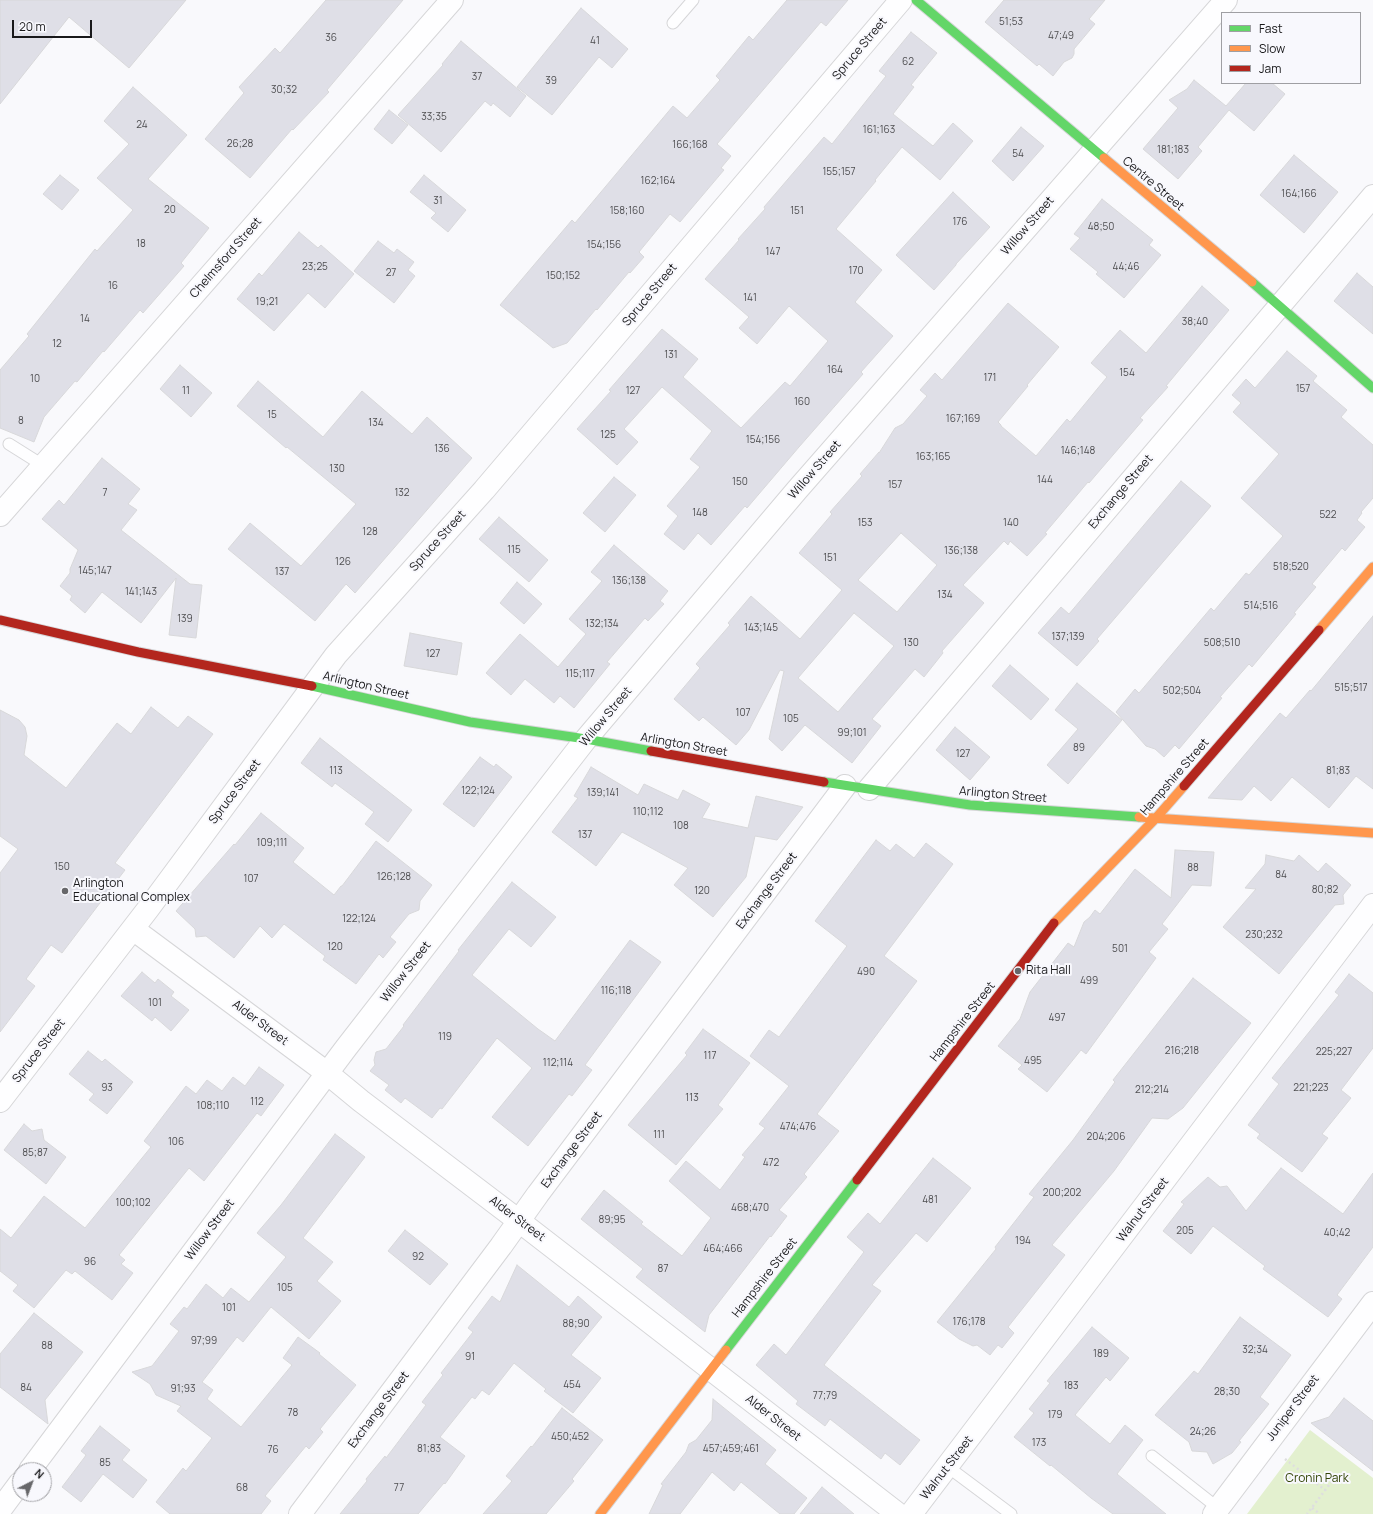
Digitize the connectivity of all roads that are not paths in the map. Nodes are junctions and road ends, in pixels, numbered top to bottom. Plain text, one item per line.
1 (452, 0) edge
2 (693, 0) edge
3 (901, 0) edge
4 (916, 0) edge
5 (1226, 0) edge
6 (673, 23) dead end
7 (1094, 151) junction
8 (1373, 196) edge
9 (1279, 305) junction
10 (1373, 388) edge
11 (9, 444) dead end
12 (44, 466) junction
13 (0, 515) edge
14 (1373, 567) edge
15 (0, 620) edge
16 (313, 686) junction
17 (586, 739) junction
18 (845, 786) junction
19 (869, 789) junction
20 (1156, 818) junction
21 (1373, 833) edge
22 (1373, 905) edge
23 (133, 929) junction
24 (327, 1073) junction
25 (0, 1101) edge
26 (519, 1220) junction
27 (1373, 1303) edge
28 (710, 1369) junction
29 (1152, 1456) dead end
30 (36, 1462) edge
31 (948, 1467) junction
32 (12, 1494) edge
33 (0, 1510) edge
34 (1216, 1511) edge
35 (300, 1514) edge
36 (600, 1514) edge
37 (898, 1514) edge
38 (911, 1514) edge
39 (1011, 1514) edge

1 - 12 street, Chelmsford Street
2 - 6 lane
3 - 16 street, Spruce Street
4 - 7 street, Centre Street
5 - 7 street, Willow Street
7 - 9 street, Centre Street
7 - 17 street, Willow Street
8 - 9 street, Exchange Street
9 - 10 street, Centre Street
9 - 19 street, Exchange Street
11 - 12 lane
12 - 13 street, Chelmsford Street
14 - 20 street, Hampshire Street
15 - 16 street, Arlington Street
16 - 17 street, Arlington Street
16 - 23 street, Spruce Street
17 - 18 street, Arlington Street
17 - 24 street, Willow Street
18 - 19 street, Arlington Street
18 - 26 street, Exchange Street
19 - 20 street, Arlington Street
20 - 21 street, Arlington Street
20 - 28 street, Hampshire Street
22 - 31 street, Walnut Street
23 - 24 street, Alder Street
23 - 25 street, Spruce Street
24 - 26 street, Alder Street
24 - 30 street, Willow Street
26 - 28 street, Alder Street
26 - 35 street, Exchange Street
27 - 34 street, Juniper Street
28 - 36 street, Hampshire Street
28 - 37 street, Alder Street
29 - 34 lane
31 - 38 street, Walnut Street
31 - 39 lane
32 - 33 street

